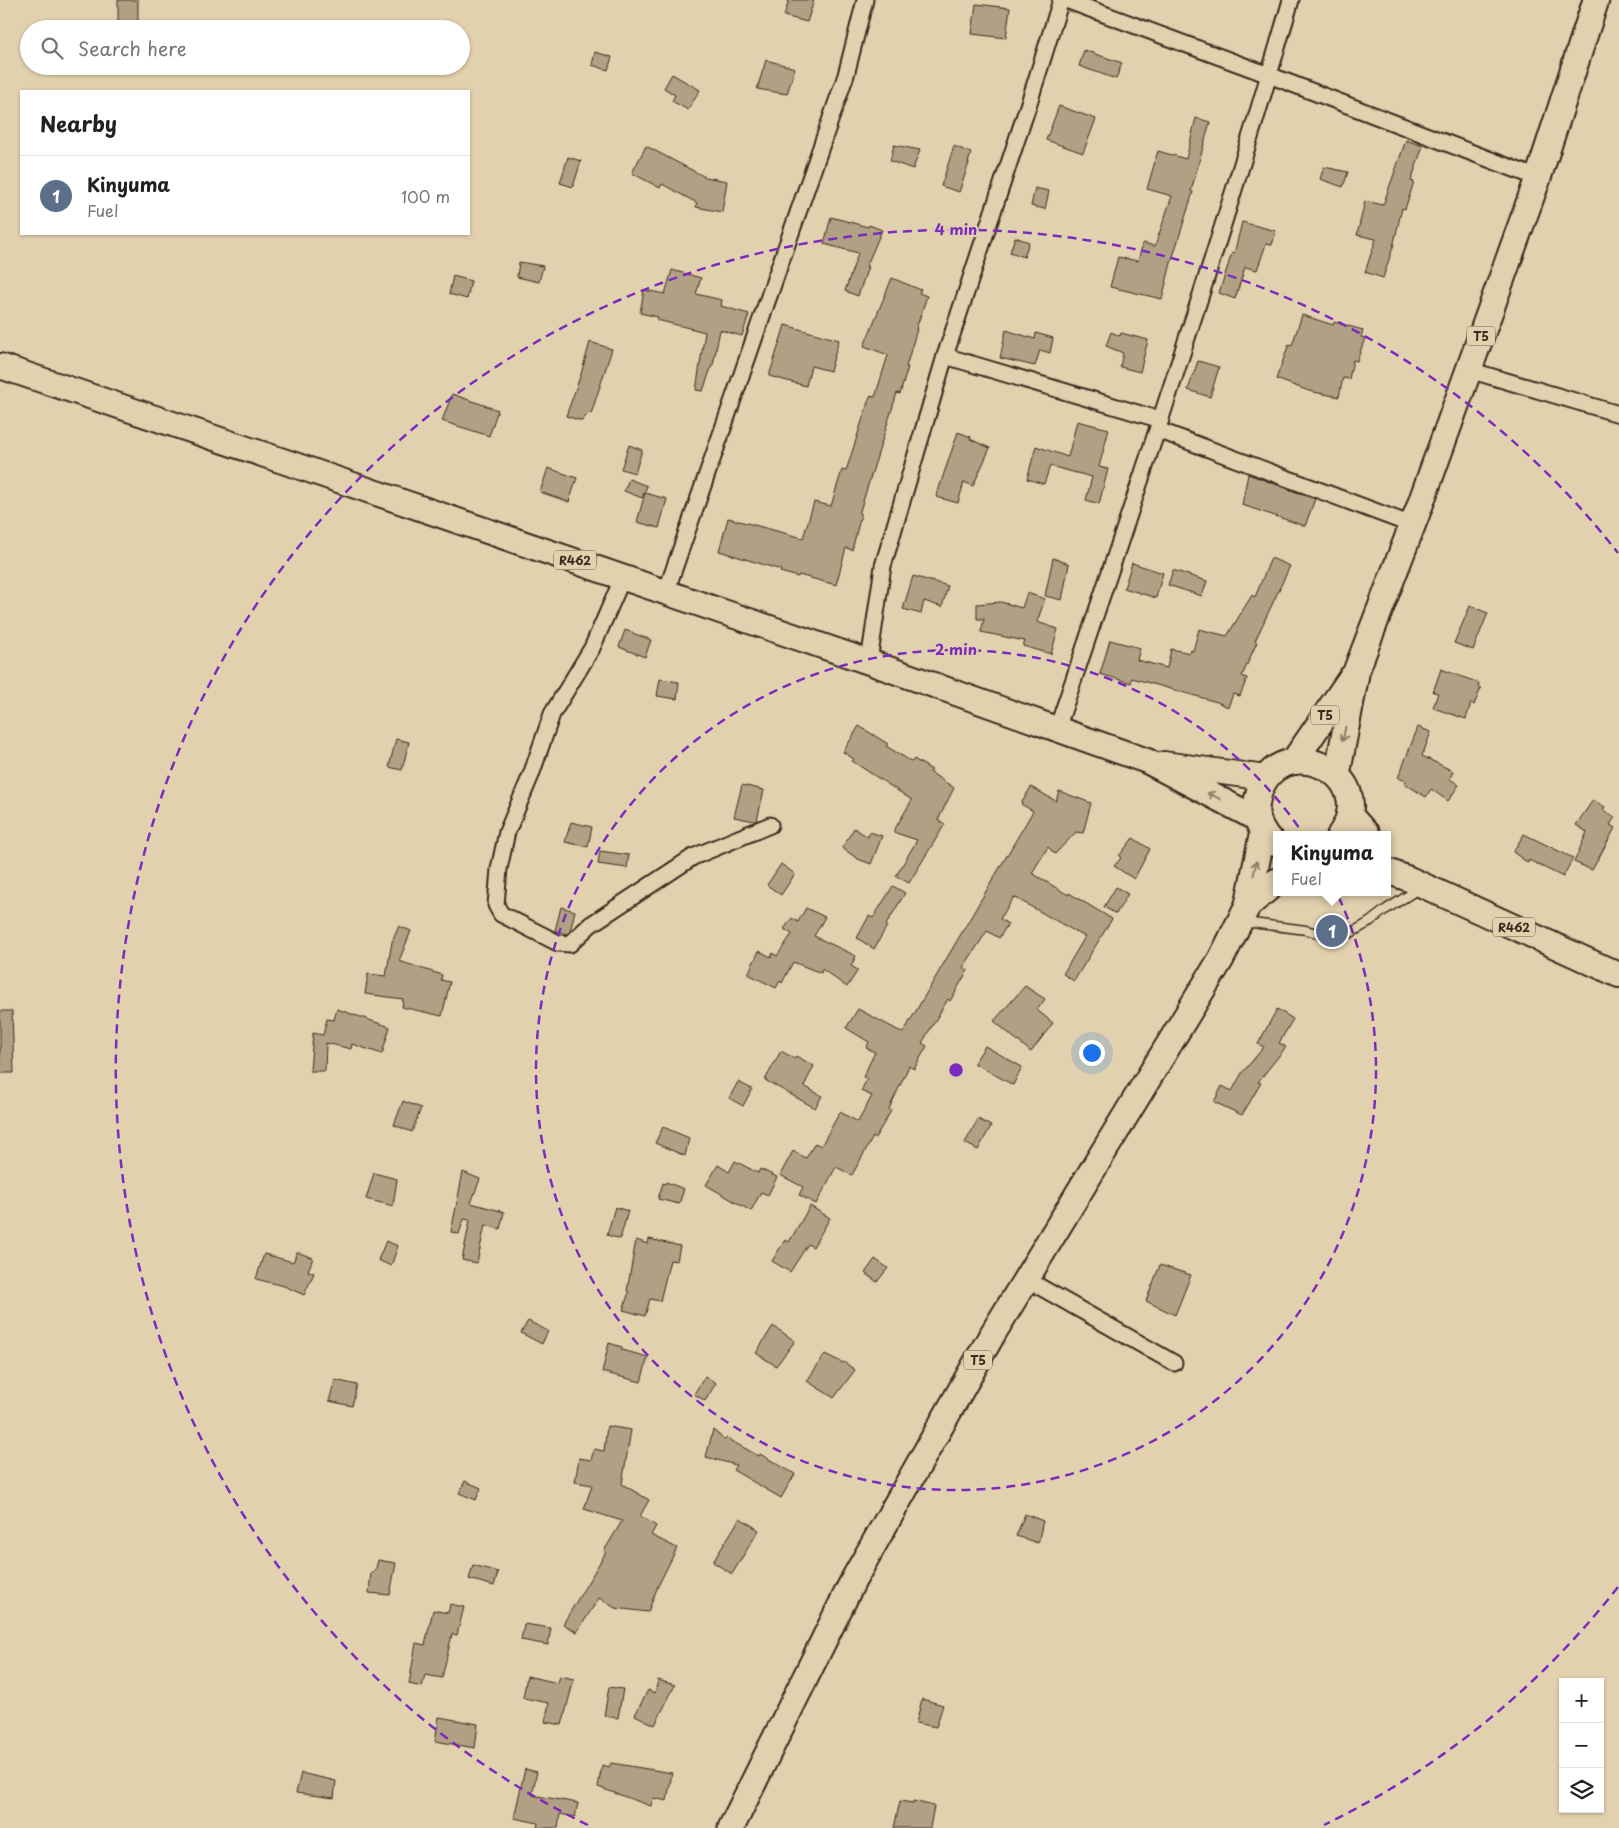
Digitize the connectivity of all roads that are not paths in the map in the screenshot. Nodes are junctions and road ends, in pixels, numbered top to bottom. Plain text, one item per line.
1 (865, 0) edge
2 (1061, 0) edge
3 (1066, 0) edge
4 (1291, 0) edge
5 (1596, 0) edge
6 (1269, 75) junction
7 (1538, 178) junction
8 (945, 356) junction
9 (4, 367) edge
10 (1468, 370) junction
11 (1619, 414) edge
12 (1160, 425) junction
13 (1412, 525) junction
14 (623, 577) junction
15 (666, 592) junction
16 (869, 662) junction
17 (1357, 669) junction
18 (1057, 729) junction
19 (1147, 761) junction
20 (1294, 761) junction
21 (1337, 775) junction
22 (1266, 778) junction
23 (1345, 824) edge
24 (770, 825) dead end
25 (1360, 831) edge
26 (1266, 832) edge
27 (1391, 860) edge
28 (1407, 878) edge
29 (1273, 885) edge
30 (1243, 913) junction
31 (1619, 975) edge
32 (1026, 1279) junction
33 (1174, 1363) dead end
34 (731, 1828) edge

1 - 15 street
2 - 8 street
3 - 6 street
4 - 6 street
5 - 7 highway, T5
6 - 7 street
6 - 12 street
7 - 10 highway, T5
8 - 12 street
8 - 16 street
9 - 14 main road, R462
10 - 11 street
10 - 13 highway, T5
12 - 13 street
12 - 18 street
13 - 17 highway, T5
14 - 15 main road, R462
14 - 24 street
15 - 16 main road, R462
16 - 18 main road, R462
17 - 20 highway, T5
17 -> 21 highway, T5
18 - 19 main road, R462
19 - 22 main road, R462
26 -> 19 main road, R462
20 - 21 highway
20 - 22 highway
21 - 23 highway
22 - 26 highway
23 - 25 main road
30 -> 26 highway, T5
27 - 28 main road, R462
28 - 30 lane
28 - 31 main road, R462
29 - 30 highway, T5
30 - 32 highway, T5
32 - 33 street
32 - 34 highway, T5

